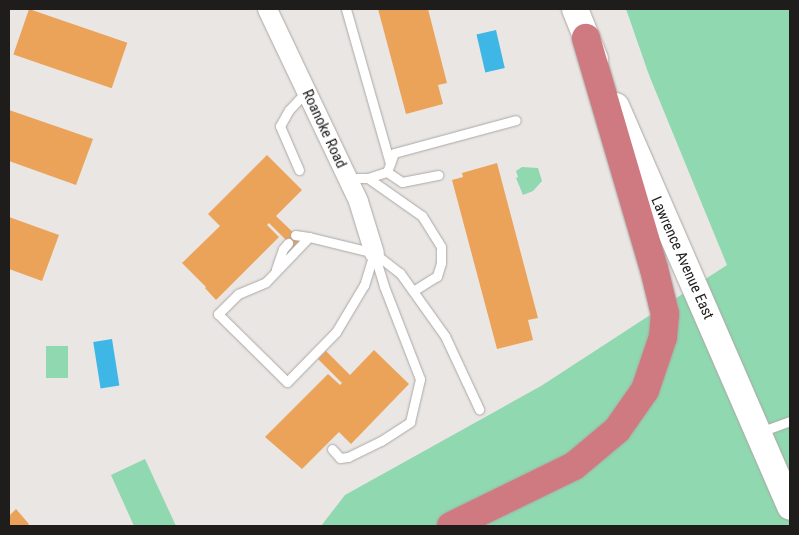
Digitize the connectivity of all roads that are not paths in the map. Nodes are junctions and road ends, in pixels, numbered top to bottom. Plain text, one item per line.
1 (267, 9) edge
2 (346, 9) edge
3 (575, 9) edge
4 (586, 38) junction
5 (306, 92) junction
6 (516, 120) dead end
7 (390, 163) junction
8 (299, 170) dead end
9 (386, 172) junction
10 (438, 175) dead end
11 (347, 178) junction
12 (368, 178) junction
13 (295, 234) dead end
14 (309, 237) junction
15 (288, 243) dead end
16 (374, 253) junction
17 (274, 273) junction
18 (414, 291) junction
19 (479, 409) dead end
20 (790, 422) edge
21 (757, 432) junction
22 (332, 449) dead end
23 (790, 508) edge
24 (451, 526) edge

1 - 5 street, Roanoke Road
2 - 7 lane
3 - 4 main road, Lawrence Avenue East
4 - 21 main road, Lawrence Avenue East
4 - 24 highway
5 - 8 lane
5 - 11 street, Roanoke Road
6 - 7 lane
7 - 9 lane
9 - 10 lane
9 - 12 lane
11 - 12 lane
11 - 16 street, Roanoke Road
12 - 18 lane
13 - 14 lane
14 - 16 lane
14 - 17 lane
15 - 17 lane
16 - 17 lane
16 - 18 lane
16 - 22 lane
18 - 19 lane
20 - 21 lane
21 - 23 main road, Lawrence Avenue East

